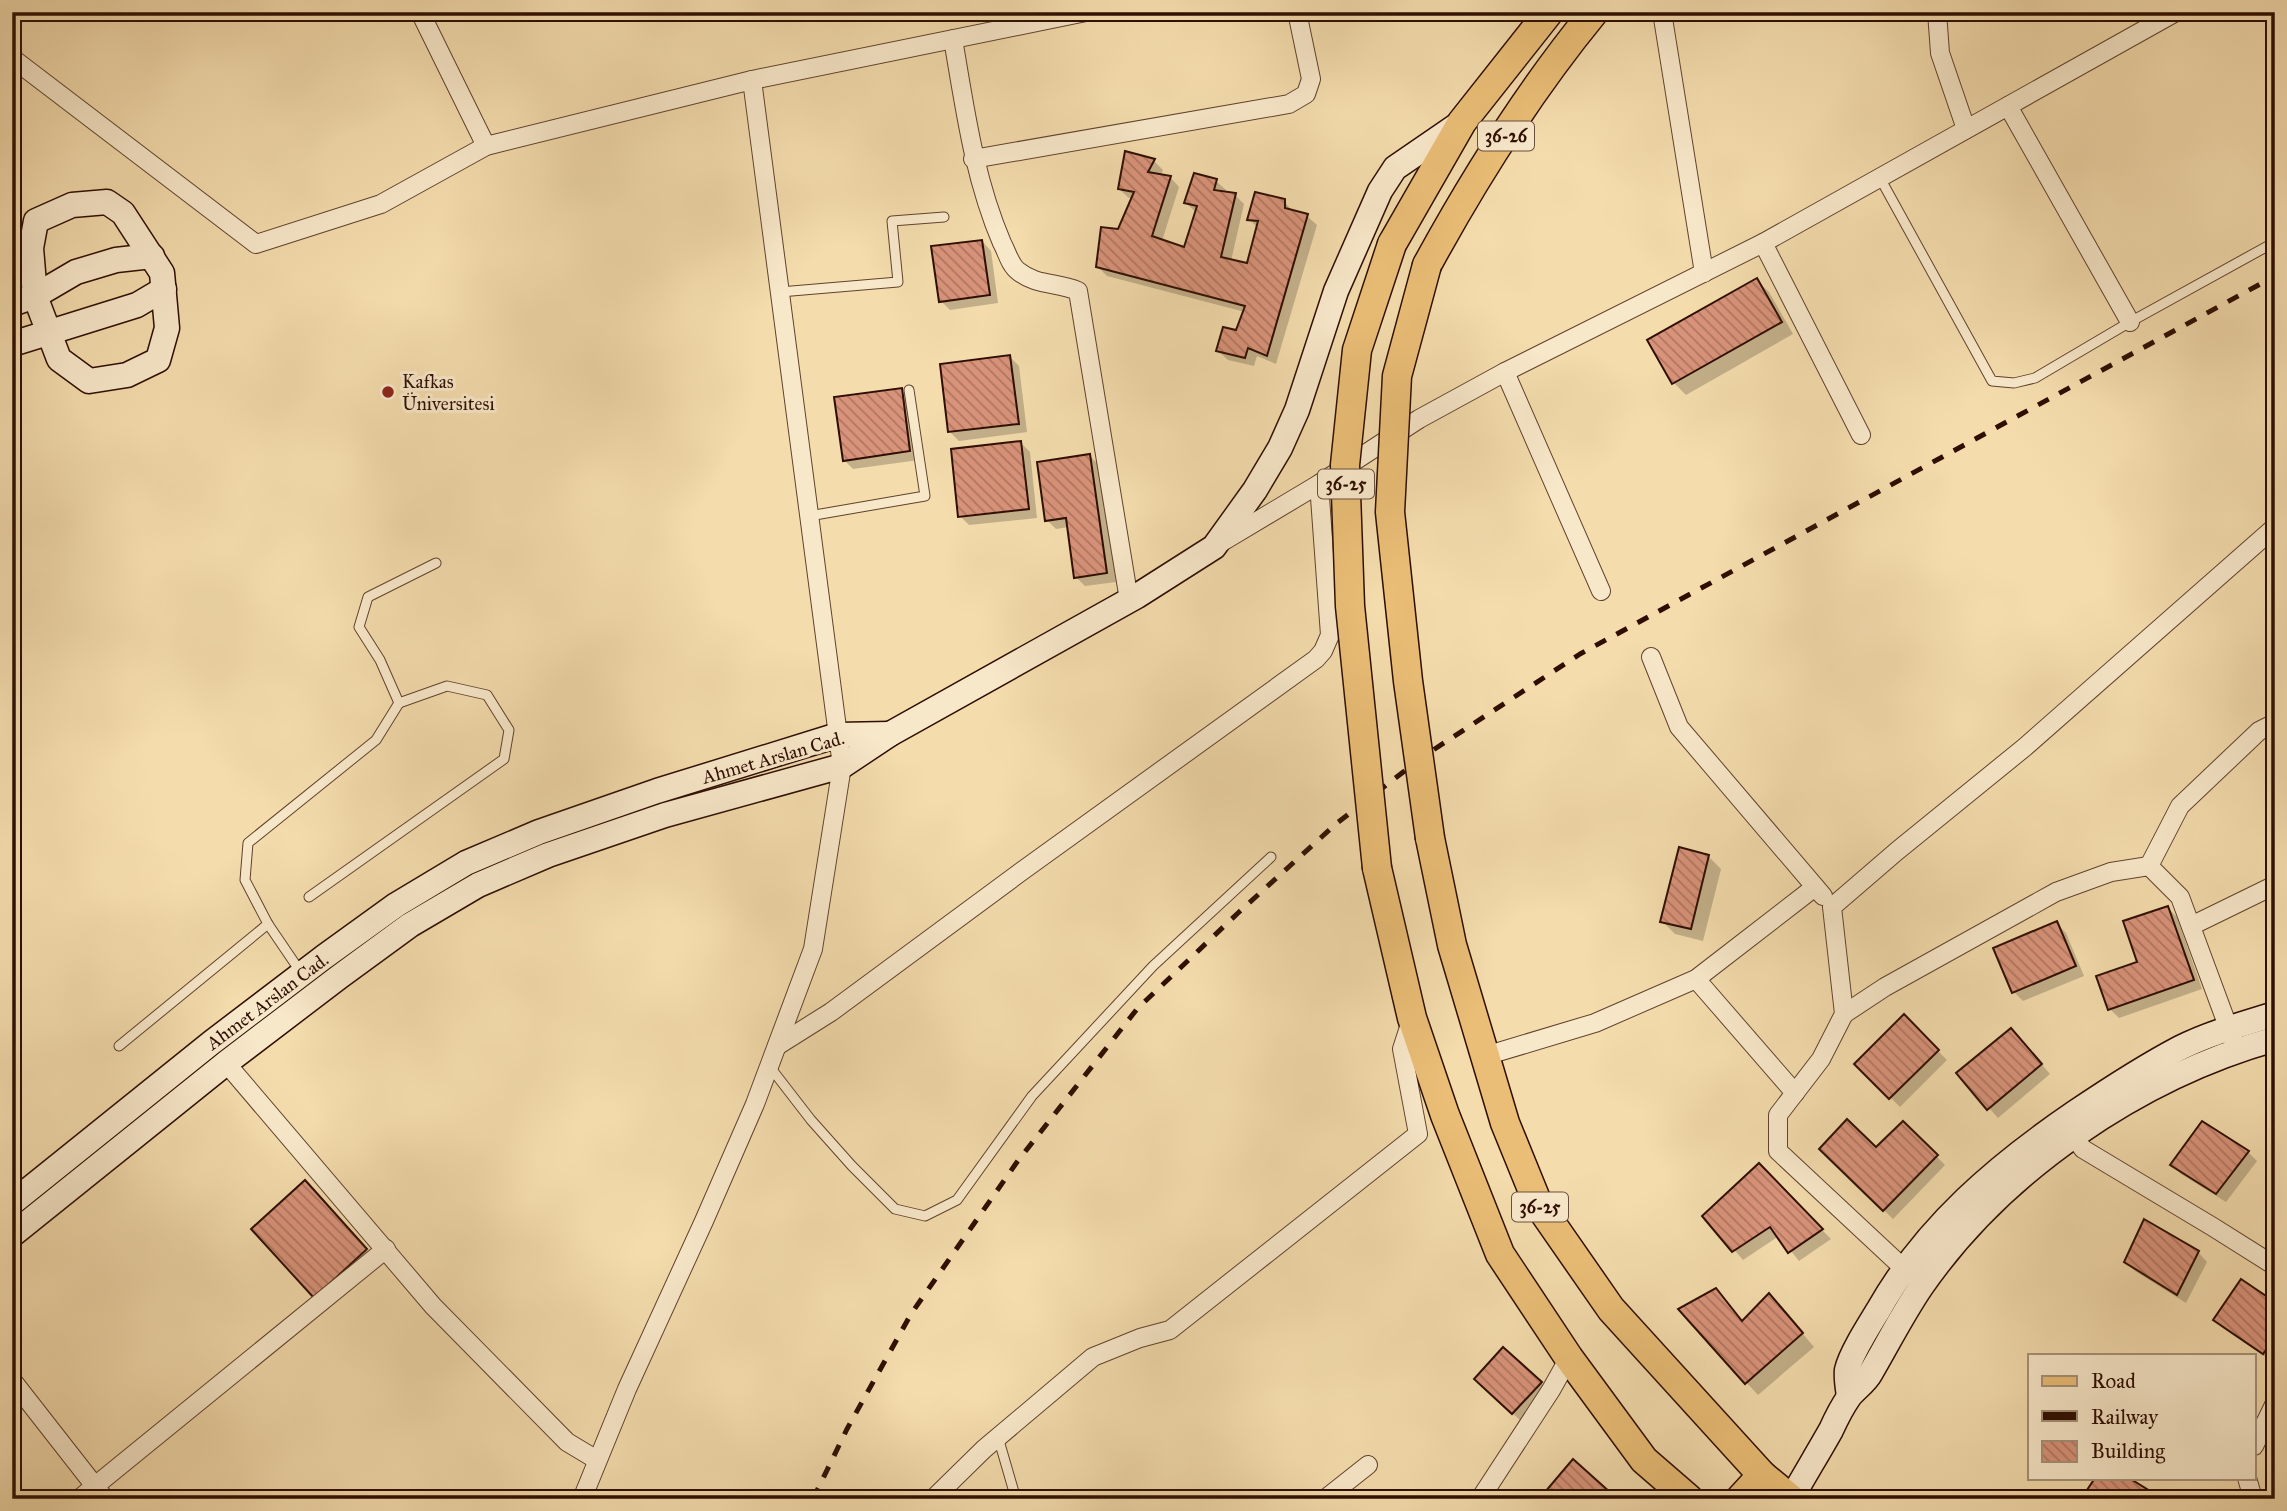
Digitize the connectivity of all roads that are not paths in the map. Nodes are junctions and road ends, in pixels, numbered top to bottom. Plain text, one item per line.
1 (421, 12) edge
2 (1086, 12) edge
3 (1297, 12) edge
4 (1549, 12) edge
5 (1594, 12) edge
6 (1662, 12) edge
7 (1937, 12) edge
8 (2176, 12) edge
9 (953, 39) junction
10 (12, 58) edge
11 (752, 80) junction
12 (2008, 106) junction
13 (1462, 122) junction
14 (1966, 129) junction
15 (486, 146) junction
16 (973, 159) junction
17 (1880, 178) junction
18 (944, 217) dead end
19 (2275, 242) edge
20 (1763, 243) junction
21 (152, 256) junction
22 (1704, 273) junction
23 (164, 289) junction
24 (780, 292) junction
25 (23, 300) edge
26 (2130, 321) junction
27 (49, 332) junction
28 (12, 344) edge
29 (1505, 372) junction
30 (909, 390) dead end
31 (1861, 435) dead end
32 (1319, 484) junction
33 (809, 516) junction
34 (2275, 527) edge
35 (1214, 547) junction
36 (436, 563) dead end
37 (1601, 591) dead end
38 (1129, 600) junction
39 (1651, 657) dead end
40 (1408, 681) joint
41 (399, 703) junction
42 (2275, 723) edge
43 (890, 734) junction
44 (838, 735) junction
45 (842, 766) junction
46 (1271, 857) dead end
47 (2149, 866) junction
48 (2275, 885) edge
49 (1815, 887) junction
50 (309, 897) dead end
51 (1832, 907) junction
52 (268, 924) junction
53 (2191, 926) junction
54 (302, 974) junction
55 (1696, 979) junction
56 (1844, 1014) junction
57 (2275, 1014) edge
58 (1412, 1018) junction
59 (2232, 1039) junction
60 (2275, 1039) edge
61 (119, 1046) dead end
62 (777, 1046) junction
63 (1485, 1056) junction
64 (226, 1063) junction
65 (769, 1066) junction
66 (1796, 1093) junction
67 (2068, 1129) junction
68 (12, 1203) edge
69 (12, 1235) edge
70 (386, 1249) junction
71 (2275, 1266) edge
72 (1913, 1277) junction
73 (1569, 1357) junction
74 (12, 1380) edge
75 (2275, 1403) edge
76 (998, 1437) junction
77 (2256, 1442) edge
78 (597, 1460) junction
79 (1368, 1465) dead end
80 (1762, 1475) junction
81 (2248, 1480) edge
82 (101, 1492) edge
83 (79, 1499) edge
84 (582, 1499) edge
85 (933, 1499) edge
86 (1016, 1499) edge
87 (1325, 1499) edge
88 (1480, 1499) edge
89 (1689, 1499) edge
90 (1740, 1499) edge
91 (1791, 1499) edge
92 (2258, 1499) edge

1 - 15 street
2 - 9 street
3 - 16 street
4 - 13 main road, 36-25
5 - 40 main road, 36-26, bridge
6 - 22 street
7 - 14 street
8 - 12 street
9 - 11 street
9 - 16 street
10 - 15 street
11 - 15 street
11 - 24 street
12 - 14 street
12 - 26 street
13 - 35 street
13 - 58 main road, 36-25, bridge
14 - 17 street
16 - 38 street
17 - 20 street
17 - 26 lane
18 - 24 lane
19 - 26 lane
20 - 22 street
20 - 31 street
21 - 23 street
21 - 25 street
21 - 25 street
22 - 29 street
23 - 27 street
23 - 27 street
24 - 33 street
25 - 27 street
27 - 28 street
29 - 32 street
29 - 37 street
30 - 33 lane
32 - 35 street
32 - 62 street
33 - 44 street
34 - 51 street
35 - 38 street
36 - 41 lane
38 - 43 street
39 - 49 street
40 - 63 main road, 36-25, bridge
41 - 50 lane
41 - 52 lane
42 - 47 street
43 - 44 street, Ahmet Arslan Cad.
43 - 45 street, Ahmet Arslan Cad.
44 - 45 street
44 - 54 street, Ahmet Arslan Cad.
45 - 62 street
45 - 64 street, Ahmet Arslan Cad.
46 - 65 lane
47 - 53 street
47 - 56 street
48 - 53 street
49 - 51 street
49 - 55 street
51 - 56 street
52 - 54 lane
52 - 61 lane
53 - 59 street
54 - 68 street, Ahmet Arslan Cad.
55 - 63 street
55 - 66 street
56 - 66 street
57 - 59 street
58 - 73 main road, 36-25
58 - 76 street
59 - 60 street
59 - 67 street
62 - 65 street
63 - 80 main road, 36-25
64 - 69 street, Ahmet Arslan Cad.
64 - 70 street
65 - 78 street
66 - 72 street
67 - 71 street
67 - 72 street
70 - 78 street
70 - 82 street
72 - 91 street
73 - 88 street
73 - 89 main road, 36-25
74 - 82 street
75 - 77 street
76 - 85 street
76 - 86 lane
78 - 84 street
79 - 87 street
80 - 90 main road
80 - 91 main road, 36-25
81 - 92 street
82 - 83 street

